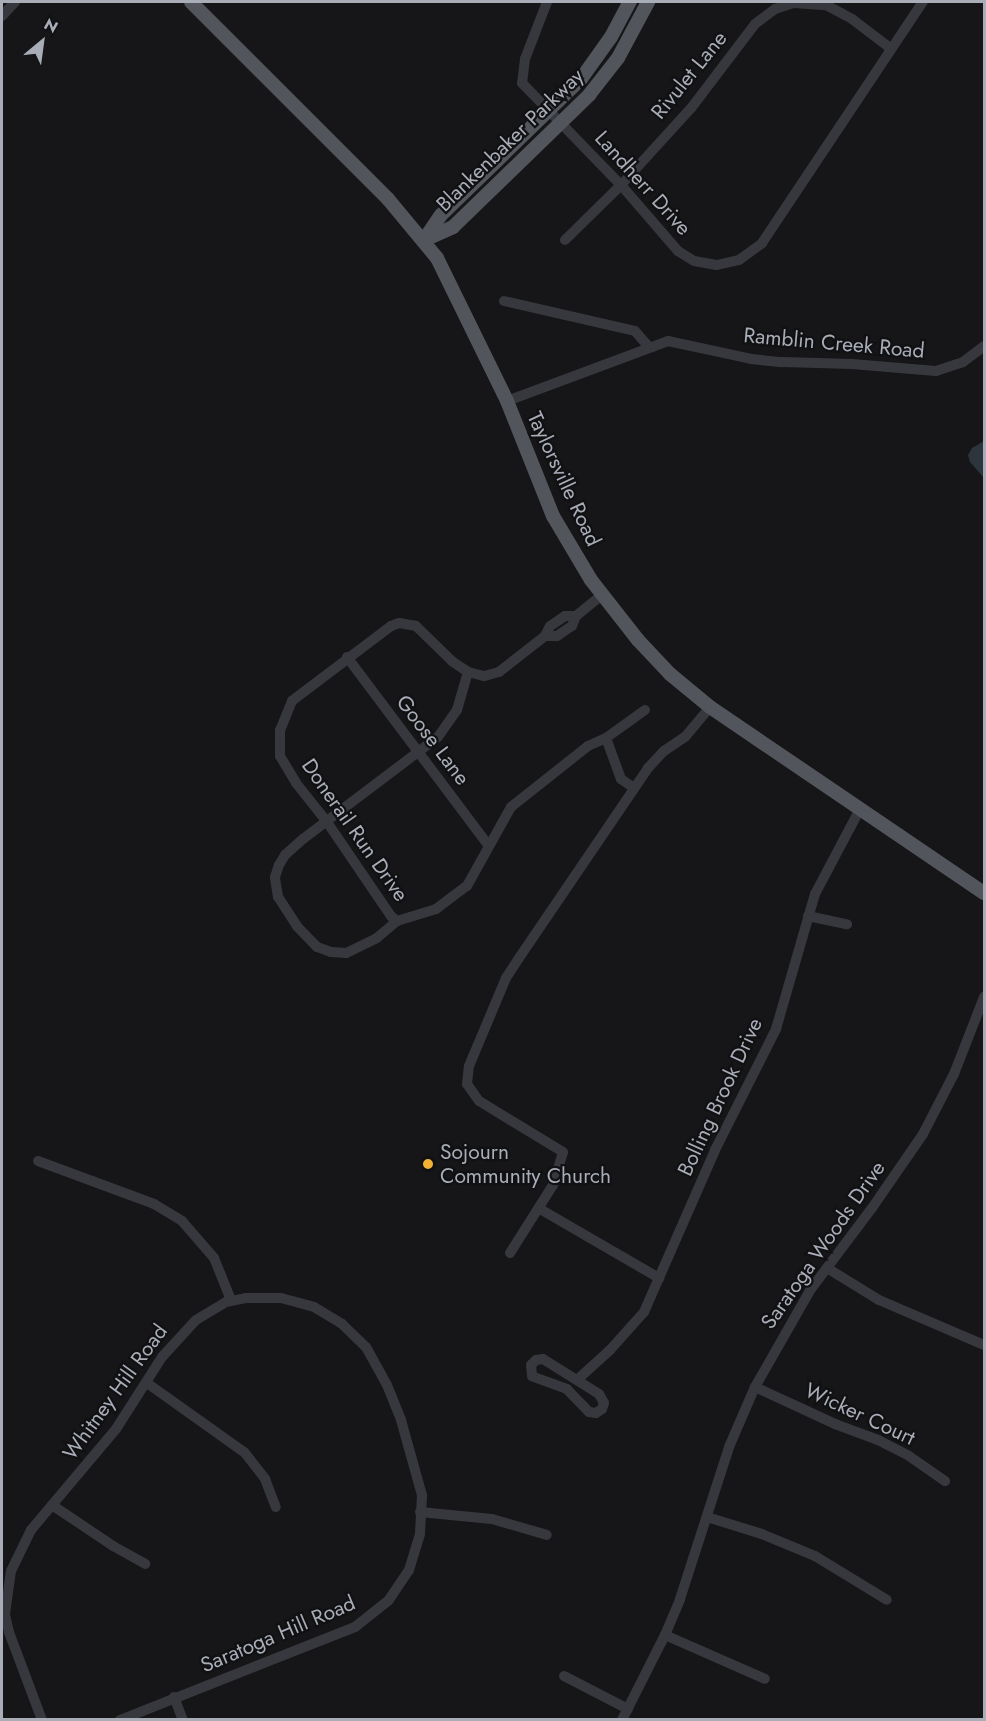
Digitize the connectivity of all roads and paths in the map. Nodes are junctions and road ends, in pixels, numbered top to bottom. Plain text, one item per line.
1 (15, 2) edge
2 (190, 2) edge
3 (547, 2) edge
4 (630, 2) edge
5 (648, 2) edge
6 (922, 2) edge
7 (2, 16) edge
8 (890, 48) junction
9 (548, 111) junction
10 (561, 121) junction
11 (621, 185) junction
12 (424, 240) junction
13 (565, 240) dead end
14 (504, 301) dead end
15 (984, 346) edge
16 (649, 347) junction
17 (507, 401) junction
18 (602, 595) junction
19 (347, 657) junction
20 (468, 672) junction
21 (710, 707) junction
22 (645, 710) dead end
23 (606, 738) junction
24 (418, 753) junction
25 (634, 788) junction
26 (860, 809) junction
27 (327, 822) junction
28 (489, 846) junction
29 (984, 893) edge
30 (808, 916) junction
31 (397, 921) junction
32 (847, 924) dead end
33 (984, 997) edge
34 (38, 1161) dead end
35 (540, 1209) junction
36 (510, 1253) dead end
37 (827, 1268) junction
38 (659, 1278) junction
39 (231, 1300) junction
40 (984, 1345) edge
41 (577, 1380) junction
42 (147, 1383) junction
43 (755, 1387) junction
44 (945, 1481) dead end
45 (52, 1505) junction
46 (276, 1507) dead end
47 (420, 1512) junction
48 (707, 1517) junction
49 (547, 1535) dead end
50 (145, 1564) dead end
51 (887, 1600) dead end
52 (665, 1635) junction
53 (564, 1676) dead end
54 (765, 1679) dead end
55 (174, 1697) junction
56 (625, 1714) edge
57 (42, 1719) edge
58 (120, 1719) edge
59 (183, 1719) edge

1 - 7 street
2 - 12 main road, Taylorsville Road
3 - 9 street, Landherr Drive
4 - 9 main road, Blankenbaker Parkway
5 - 10 main road, Blankenbaker Parkway
6 - 8 street, Landherr Drive
8 - 11 street, Rivulet Lane
8 - 11 street, Landherr Drive
9 - 10 street, Landherr Drive
9 - 12 main road, Blankenbaker Parkway
10 - 11 street, Landherr Drive
10 - 12 main road, Blankenbaker Parkway
11 - 13 street, Rivulet Lane
12 - 17 main road, Taylorsville Road
14 - 16 street
15 - 16 street, Ramblin Creek Road
16 - 17 street, Ramblin Creek Road
17 - 18 main road, Taylorsville Road
18 - 20 street
18 - 21 main road, Taylorsville Road
19 - 20 street, Donerail Run Drive
19 - 24 street, Goose Lane
19 - 27 street, Donerail Run Drive
20 - 24 street
21 - 25 street
21 - 26 main road, Taylorsville Road
22 - 23 street, Donerail Run Drive
23 - 25 street
23 - 28 street, Donerail Run Drive
24 - 27 street
24 - 28 street, Goose Lane
25 - 35 street
26 - 29 main road, Taylorsville Road
26 - 30 street, Bolling Brook Drive
27 - 31 street, Donerail Run Drive
27 - 31 street
28 - 31 street, Donerail Run Drive
30 - 32 street
30 - 38 street, Bolling Brook Drive
33 - 37 street, Saratoga Woods Drive
34 - 39 street
35 - 36 street
35 - 38 street
37 - 40 street
37 - 43 street, Saratoga Woods Drive
38 - 41 street, Bolling Brook Drive
39 - 42 street, Whitney Hill Road
39 - 47 street, Saratoga Hill Road
41 - 41 street
42 - 45 street, Whitney Hill Road
42 - 46 street
43 - 44 street, Wicker Court
43 - 48 street, Saratoga Woods Drive
45 - 50 street
45 - 57 street, Whitney Hill Road
47 - 49 street
47 - 55 street, Saratoga Hill Road
48 - 51 street
48 - 52 street, Saratoga Woods Drive
52 - 54 street
52 - 56 street, Saratoga Woods Drive
53 - 56 street
55 - 58 street, Saratoga Hill Road
55 - 59 street

